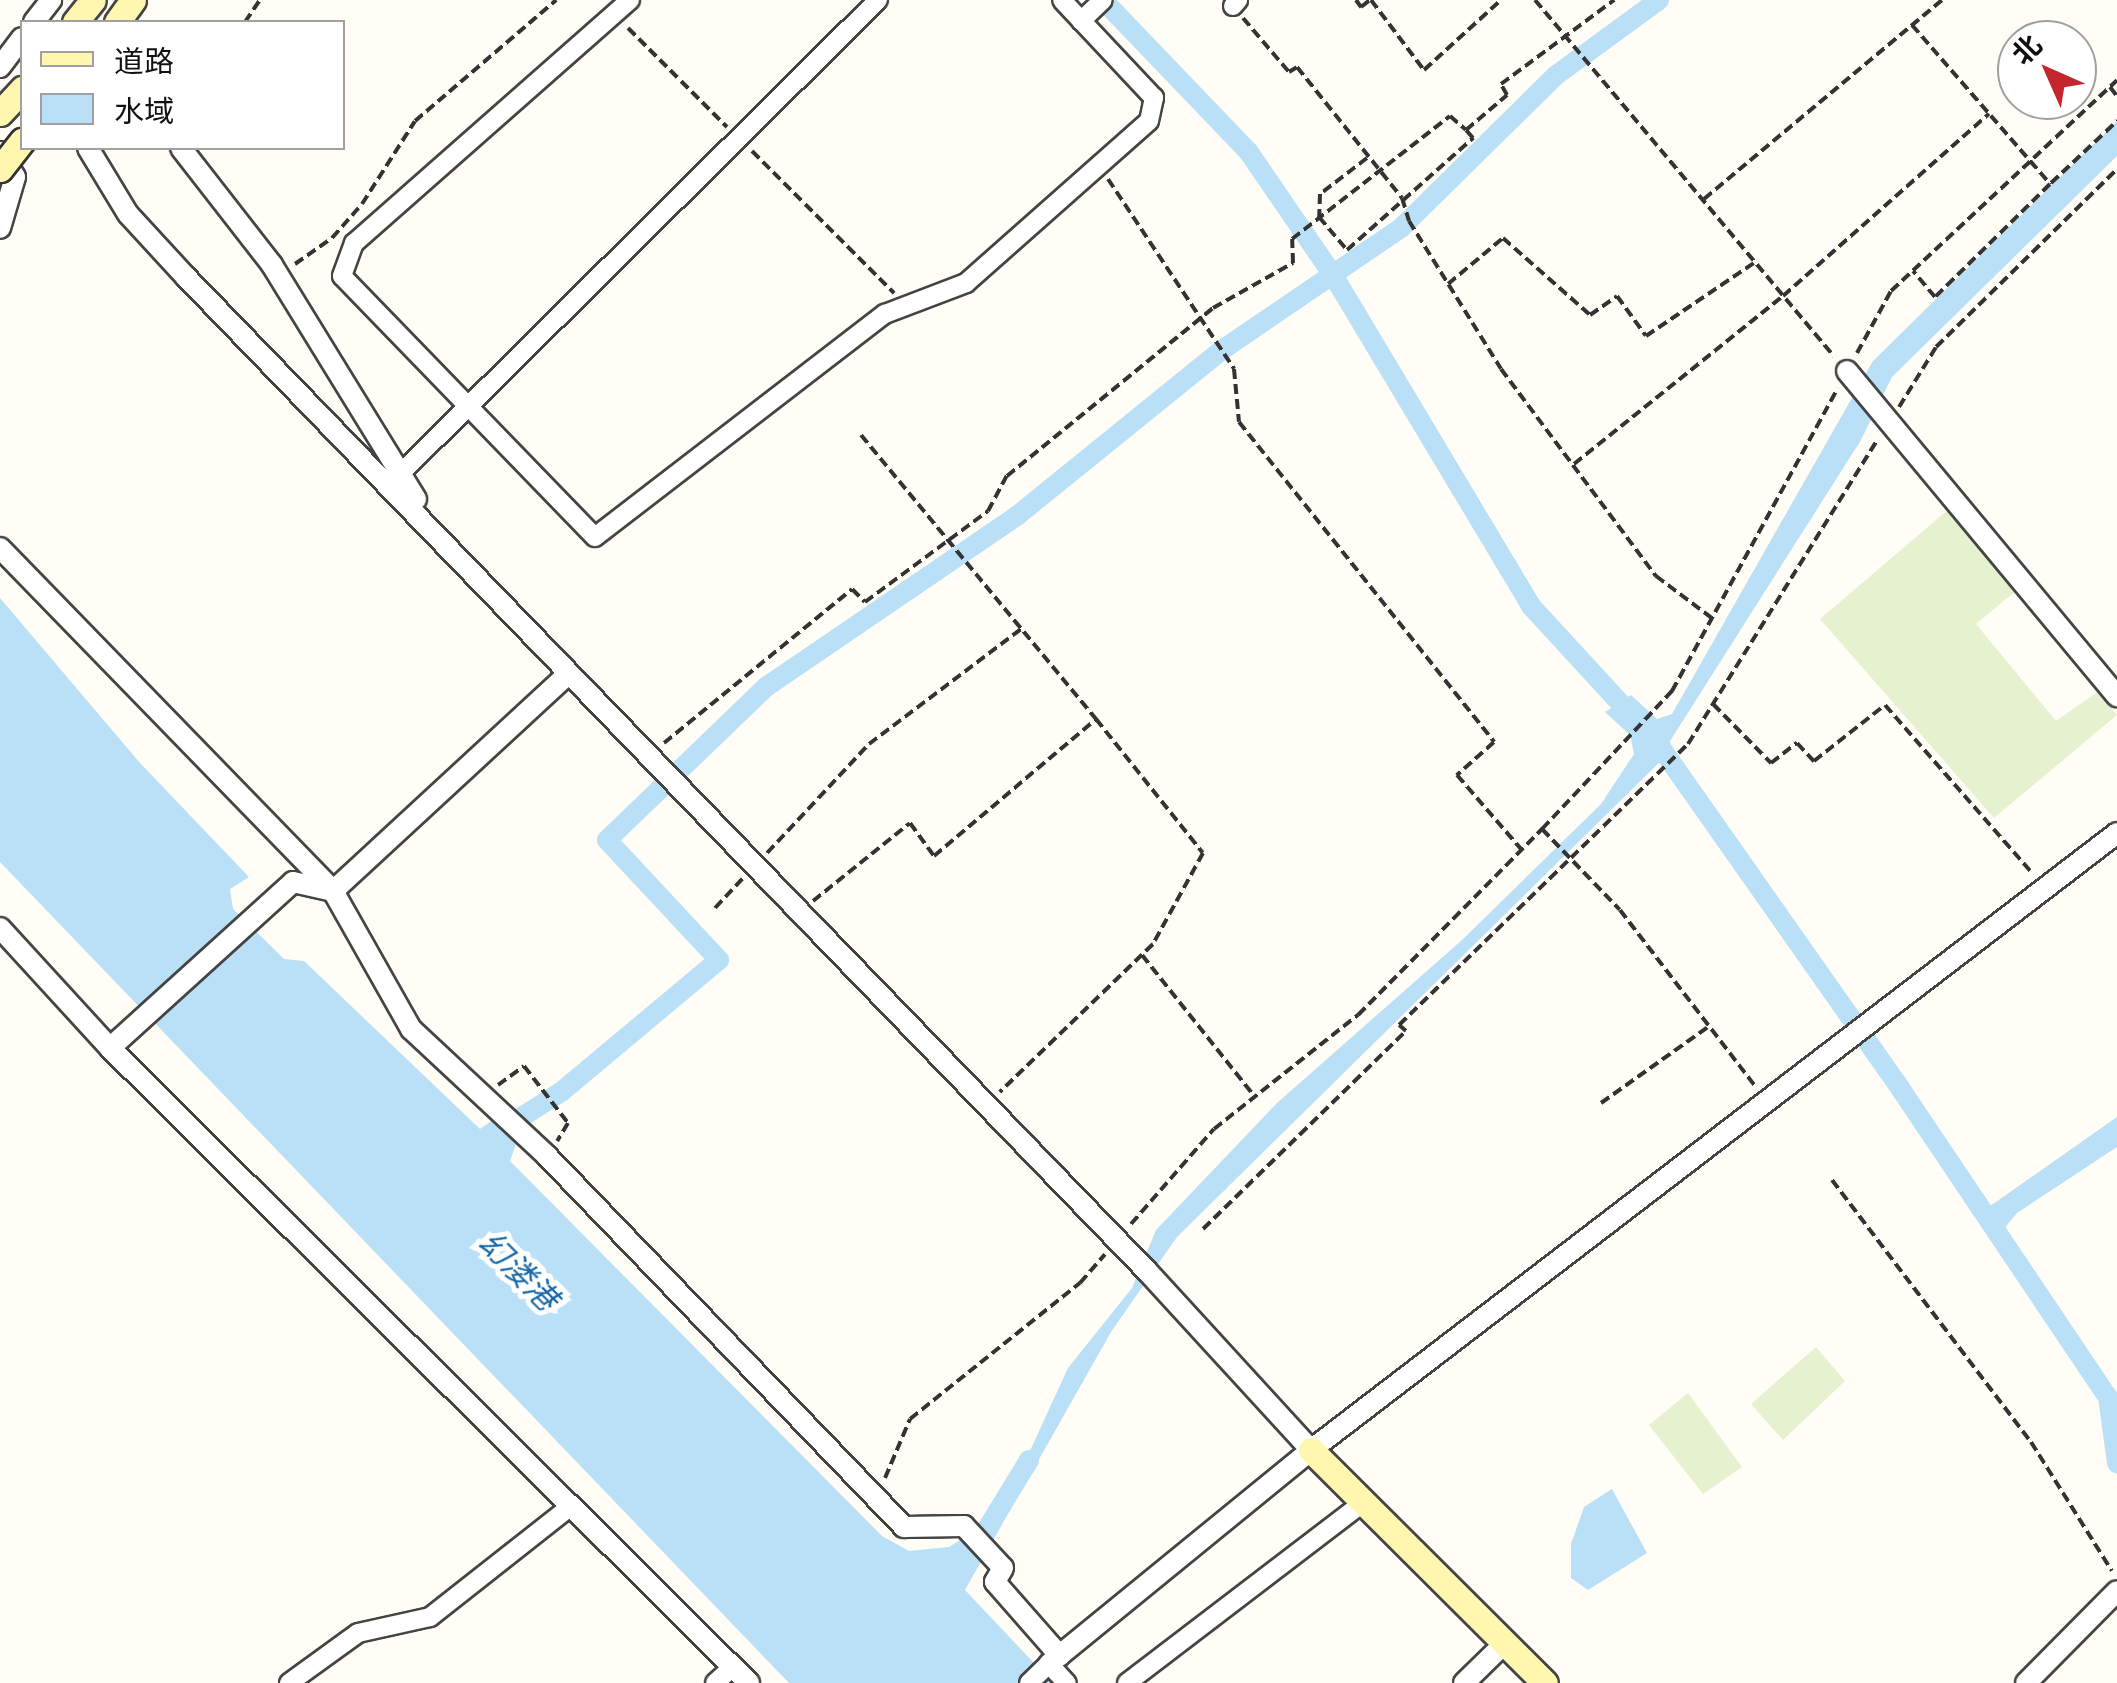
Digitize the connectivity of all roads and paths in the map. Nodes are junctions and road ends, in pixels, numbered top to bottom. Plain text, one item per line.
1 (51, 0) edge
2 (93, 0) edge
3 (133, 0) edge
4 (556, 0) edge
5 (630, 0) edge
6 (878, 0) edge
7 (1062, 0) edge
8 (1103, 0) edge
9 (1356, 0) edge
10 (1370, 0) edge
11 (1501, 0) edge
12 (1535, 0) edge
13 (1614, 0) edge
14 (1942, 0) edge
15 (1236, 3) edge
16 (614, 14) junction
17 (36, 20) edge
18 (77, 20) edge
19 (118, 20) edge
20 (1081, 20) junction
21 (1912, 25) junction
22 (1564, 36) junction
23 (20, 41) edge
24 (0, 67) edge
25 (2110, 87) dead end
26 (20, 91) edge
27 (2117, 96) edge
28 (0, 113) edge
29 (1990, 114) junction
30 (2117, 121) edge
31 (1466, 130) junction
32 (739, 138) junction
33 (20, 143) edge
34 (89, 150) edge
35 (183, 150) edge
36 (0, 152) edge
37 (1367, 158) junction
38 (1099, 166) junction
39 (0, 169) edge
40 (2117, 170) edge
41 (1376, 171) junction
42 (2050, 184) junction
43 (1702, 200) junction
44 (1404, 202) junction
45 (1319, 217) junction
46 (0, 228) edge
47 (1755, 263) junction
48 (1913, 271) dead end
49 (278, 276) junction
50 (1448, 284) junction
51 (1783, 296) junction
52 (907, 306) junction
53 (1200, 318) junction
54 (1847, 371) joint
55 (467, 407) junction
56 (1889, 422) junction
57 (861, 436) dead end
58 (1574, 464) junction
59 (400, 474) junction
60 (948, 541) junction
61 (0, 548) edge
62 (460, 556) junction
63 (1712, 618) dead end
64 (1022, 630) junction
65 (568, 674) junction
66 (1672, 691) dead end
67 (2117, 696) edge
68 (1713, 704) junction
69 (1096, 719) junction
70 (649, 756) junction
71 (1542, 829) junction
72 (2117, 833) edge
73 (1522, 850) junction
74 (1572, 860) junction
75 (753, 867) junction
76 (2046, 888) junction
77 (333, 891) junction
78 (715, 908) dead end
79 (798, 913) junction
80 (0, 928) edge
81 (1142, 955) junction
82 (1709, 1026) junction
83 (110, 1048) junction
84 (482, 1096) junction
85 (1255, 1097) junction
86 (1602, 1102) dead end
87 (1766, 1102) junction
88 (986, 1106) junction
89 (547, 1156) junction
90 (1832, 1180) dead end
91 (1203, 1230) dead end
92 (1117, 1239) junction
93 (1311, 1450) junction
94 (877, 1500) junction
95 (1364, 1502) junction
96 (571, 1506) junction
97 (2117, 1579) edge
98 (2117, 1592) edge
99 (1505, 1643) junction
100 (1054, 1660) junction
101 (733, 1667) junction
102 (288, 1683) edge
103 (715, 1683) edge
104 (749, 1683) edge
105 (1030, 1683) edge
106 (1067, 1683) edge
107 (1127, 1683) edge
108 (1464, 1683) edge
109 (1544, 1683) edge
110 (2026, 1683) edge

1 - 17 street
2 - 18 main road
3 - 19 main road
4 - 49 path
5 - 16 street
6 - 32 street
7 - 20 street
8 - 20 street
9 - 10 path
10 - 11 path
12 - 22 path
13 - 22 path
14 - 21 path
15 - 37 path
16 - 32 path
16 - 55 street
20 - 38 street
21 - 29 path
21 - 43 path
22 - 31 path
22 - 43 path
23 - 24 street
25 - 27 path
26 - 28 main road
29 - 42 path
29 - 51 path
30 - 42 path
31 - 41 path
31 - 44 path
32 - 52 path
32 - 55 street
33 - 39 main road, bridge
34 - 62 street
35 - 49 street
36 - 46 street
37 - 41 path
37 - 45 path
38 - 52 street
38 - 53 path
40 - 56 path
41 - 44 path
41 - 45 path
42 - 48 path
43 - 47 path
44 - 45 path
44 - 50 path
45 - 53 path
47 - 50 path
47 - 51 path
49 - 59 street
50 - 58 path
51 - 54 path
51 - 58 path
52 - 55 street
53 - 60 path
53 - 73 path
54 - 56 street
55 - 59 street
56 - 67 street
56 - 68 path
57 - 60 path
58 - 63 path
59 - 62 street
60 - 64 path
60 - 70 path
61 - 77 street
62 - 65 street
64 - 69 path
64 - 75 path
65 - 70 street
65 - 77 street
66 - 71 path
68 - 74 path
68 - 76 path
69 - 79 path
69 - 81 path
70 - 75 street
71 - 73 path
71 - 74 path
72 - 76 street
73 - 85 path
74 - 82 path
74 - 91 path
75 - 78 path
75 - 79 street
76 - 87 street
77 - 83 street
77 - 84 street
79 - 88 street
80 - 83 street
81 - 85 path
81 - 88 path
82 - 86 path
82 - 87 path
83 - 96 street
84 - 89 street
84 - 89 path
85 - 92 path
87 - 93 street
88 - 92 street
89 - 94 street
90 - 97 path
92 - 93 street
92 - 94 path
93 - 95 main road
93 - 100 street
94 - 100 street
95 - 99 main road
95 - 107 street
96 - 101 street
96 - 102 street
98 - 110 street
99 - 108 street
99 - 109 main road
100 - 105 street
100 - 106 street
101 - 103 street
101 - 104 street

